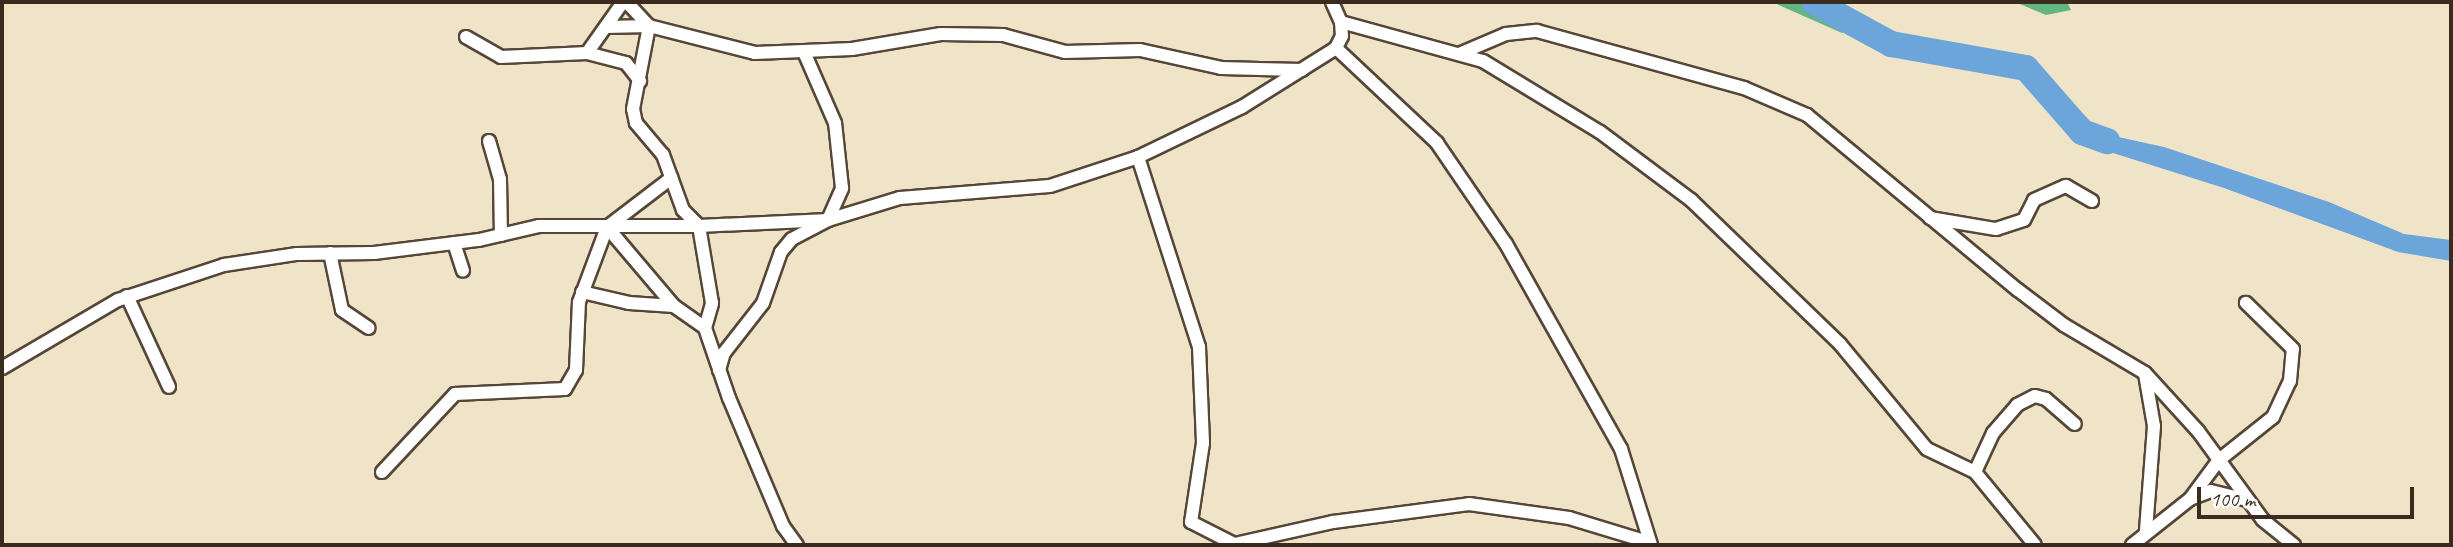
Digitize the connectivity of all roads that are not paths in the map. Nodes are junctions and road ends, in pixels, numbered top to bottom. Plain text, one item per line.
1 (625, 2) edge
2 (1332, 2) edge
3 (1341, 22) junction
4 (649, 26) junction
5 (606, 27) junction
6 (466, 37) dead end
7 (1336, 48) junction
8 (804, 52) junction
9 (587, 53) junction
10 (1459, 54) junction
11 (1306, 70) junction
12 (640, 81) junction
13 (489, 141) dead end
14 (1138, 158) junction
15 (671, 178) junction
16 (2092, 201) dead end
17 (1930, 218) junction
18 (828, 220) junction
19 (699, 226) junction
20 (607, 227) junction
21 (501, 235) junction
22 (454, 243) junction
23 (330, 253) junction
24 (463, 271) dead end
25 (582, 292) junction
26 (127, 296) junction
27 (2246, 303) dead end
28 (674, 306) junction
29 (369, 328) dead end
30 (705, 328) junction
31 (2, 368) edge
32 (719, 370) junction
33 (2145, 373) junction
34 (169, 387) dead end
35 (2075, 424) dead end
36 (2219, 460) junction
37 (382, 472) dead end
38 (1975, 472) junction
39 (2190, 499) junction
40 (2247, 500) junction
41 (2146, 531) junction
42 (1231, 544) edge
43 (1649, 544) edge
44 (797, 545) edge
45 (2035, 545) edge
46 (2132, 545) edge
47 (2294, 545) edge

1 - 4 street
1 - 5 street
2 - 3 street
3 - 7 street
3 - 10 street
4 - 5 street
4 - 8 street
4 - 12 street
5 - 9 street
6 - 9 street
7 - 11 street
7 - 43 street
8 - 11 street
8 - 18 street
9 - 12 street
10 - 17 street
10 - 38 street
11 - 14 street
12 - 15 street
13 - 21 street
14 - 18 street
14 - 42 street
15 - 19 street
15 - 20 street
16 - 17 street
17 - 33 street
18 - 19 street
18 - 32 street
19 - 20 street
19 - 30 street
20 - 21 street
20 - 25 street
20 - 28 street
21 - 22 street
22 - 23 street
22 - 24 street
23 - 26 street
23 - 29 street
25 - 28 street
25 - 37 street
26 - 31 street
26 - 34 street
27 - 36 street
28 - 30 street
30 - 32 street
32 - 44 street
33 - 36 street
33 - 41 street
35 - 38 street
36 - 39 street
36 - 40 street
38 - 45 street
39 - 40 street
39 - 41 street
40 - 47 street
41 - 46 street
42 - 43 street

